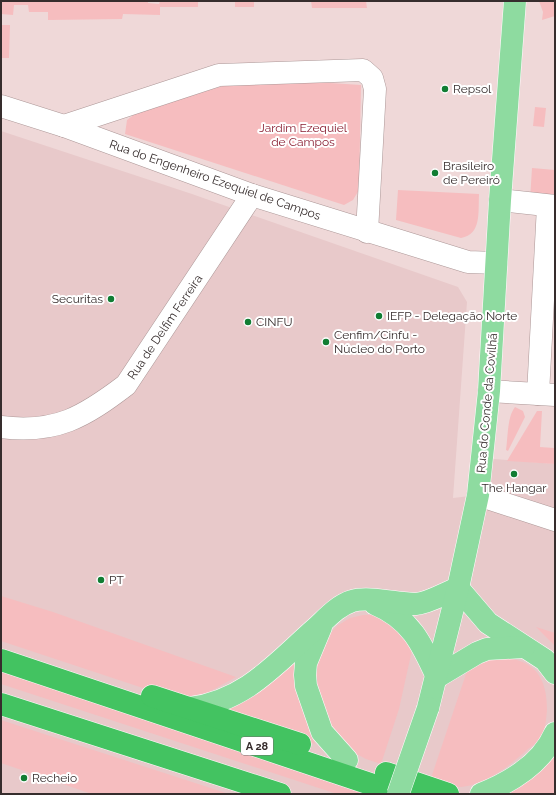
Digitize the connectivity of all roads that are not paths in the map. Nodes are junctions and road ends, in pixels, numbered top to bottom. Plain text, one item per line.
1 (515, 1) edge
2 (1, 106) edge
3 (64, 126) junction
4 (252, 195) junction
5 (500, 200) junction
6 (552, 206) edge
7 (367, 232) junction
8 (496, 263) junction
9 (489, 391) junction
10 (547, 394) edge
11 (1, 427) edge
12 (478, 496) junction
13 (555, 520) edge
14 (458, 588) junction
15 (365, 600) junction
16 (324, 621) junction
17 (524, 647) junction
18 (1, 660) edge
19 (555, 673) edge
20 (436, 677) junction
21 (114, 699) junction
22 (1, 704) edge
23 (190, 708) junction
24 (555, 733) edge
25 (347, 760) junction
26 (280, 794) edge
27 (399, 794) edge
28 (448, 794) edge
29 (481, 794) edge

1 - 5 main road, Rua do Conde da Covilhã
2 - 3 street, Rua do Engenheiro Ezequiel de Campos
3 - 4 street, Rua do Engenheiro Ezequiel de Campos
3 - 7 street
4 - 7 street, Rua do Engenheiro Ezequiel de Campos
4 - 11 street, Rua de Delfim Ferreira
5 - 6 street
5 - 8 main road, Rua do Conde da Covilhã
6 - 10 street
7 - 8 street, Rua do Engenheiro Ezequiel de Campos
8 - 9 main road, Rua do Conde da Covilhã
9 - 10 street
9 - 12 main road, Rua do Conde da Covilhã
12 - 13 street
12 - 14 main road, Rua do Conde da Covilhã
14 - 15 main road
14 - 17 main road
14 - 20 main road, Rua do Conde da Covilhã
15 - 16 main road
15 - 20 main road
16 - 23 main road
16 - 25 main road
17 - 19 main road
17 - 20 main road
18 - 21 highway, A 28
20 - 27 main road, Rua do Conde da Covilhã, bridge
21 - 23 highway
21 - 27 highway, A 28
22 - 26 highway
23 - 25 highway
24 - 29 main road
25 - 28 highway

